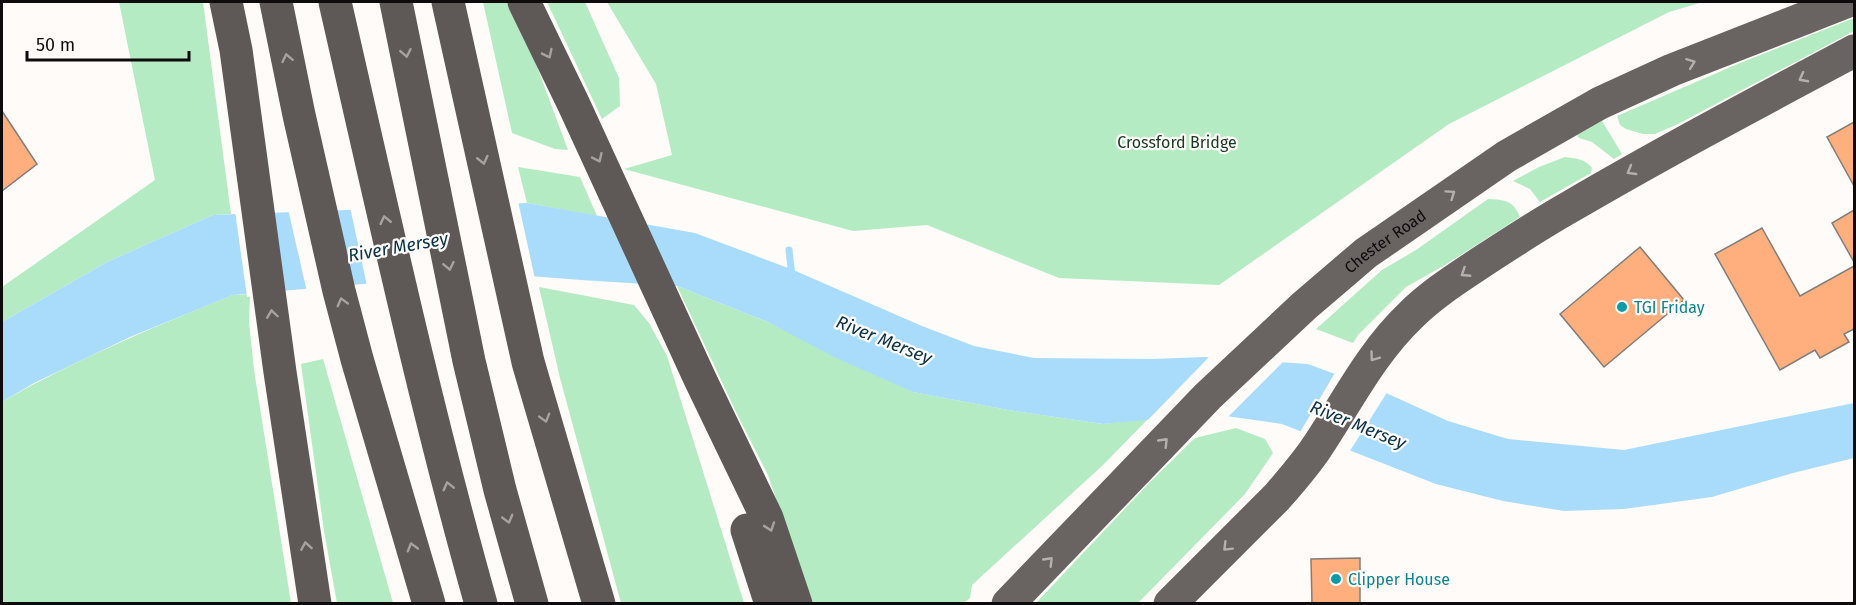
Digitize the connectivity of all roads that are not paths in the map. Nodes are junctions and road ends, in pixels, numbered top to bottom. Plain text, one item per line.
1 (226, 2) edge
2 (233, 2) edge
3 (276, 2) edge
4 (335, 2) edge
5 (396, 2) edge
6 (448, 2) edge
7 (524, 2) edge
8 (1846, 2) edge
9 (236, 50) junction
10 (1854, 51) edge
11 (700, 379) junction
12 (315, 603) edge
13 (429, 603) edge
14 (481, 603) edge
15 (531, 603) edge
16 (599, 603) edge
17 (771, 603) edge
18 (796, 603) edge
19 (1008, 603) edge
20 (1170, 603) edge

1 - 9 highway
2 - 9 highway
13 -> 3 highway
14 -> 4 highway
5 -> 15 highway
6 -> 16 highway
7 -> 11 highway
19 -> 8 highway, Chester Road
12 -> 9 highway
10 -> 20 highway
11 - 17 highway
11 -> 18 highway

